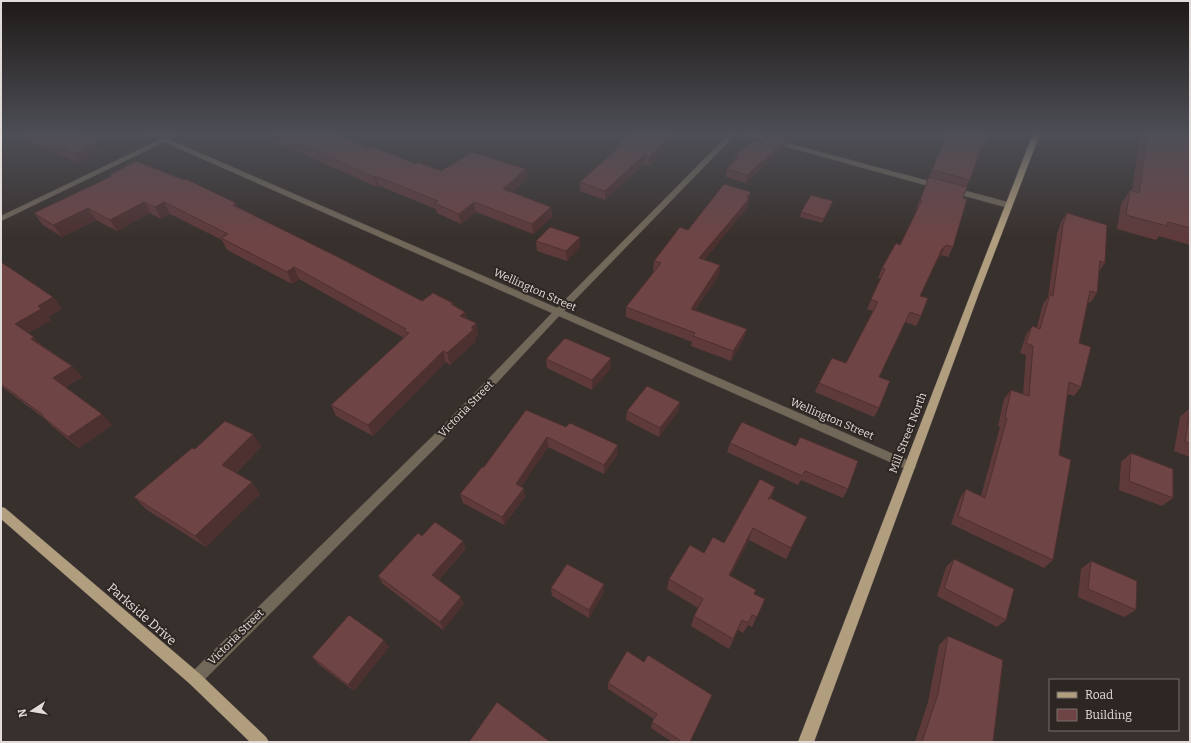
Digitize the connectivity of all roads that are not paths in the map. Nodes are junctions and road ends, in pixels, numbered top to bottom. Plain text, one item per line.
1 (105, 169) edge
2 (229, 169) edge
3 (699, 169) edge
4 (872, 169) edge
5 (1023, 169) edge
6 (1008, 205) junction
7 (1, 219) edge
8 (557, 313) junction
9 (910, 466) junction
10 (1, 512) edge
11 (194, 679) junction
12 (261, 742) edge
13 (806, 742) edge

1 - 7 street
2 - 8 street, Wellington Street
3 - 8 street, Victoria Street
4 - 6 street
5 - 6 main road, Mill Street North
6 - 9 main road, Mill Street North
8 - 9 street, Wellington Street
8 - 11 street, Victoria Street
9 - 13 main road, Mill Street North
10 - 11 main road, Parkside Drive
11 - 12 main road, Parkside Drive

